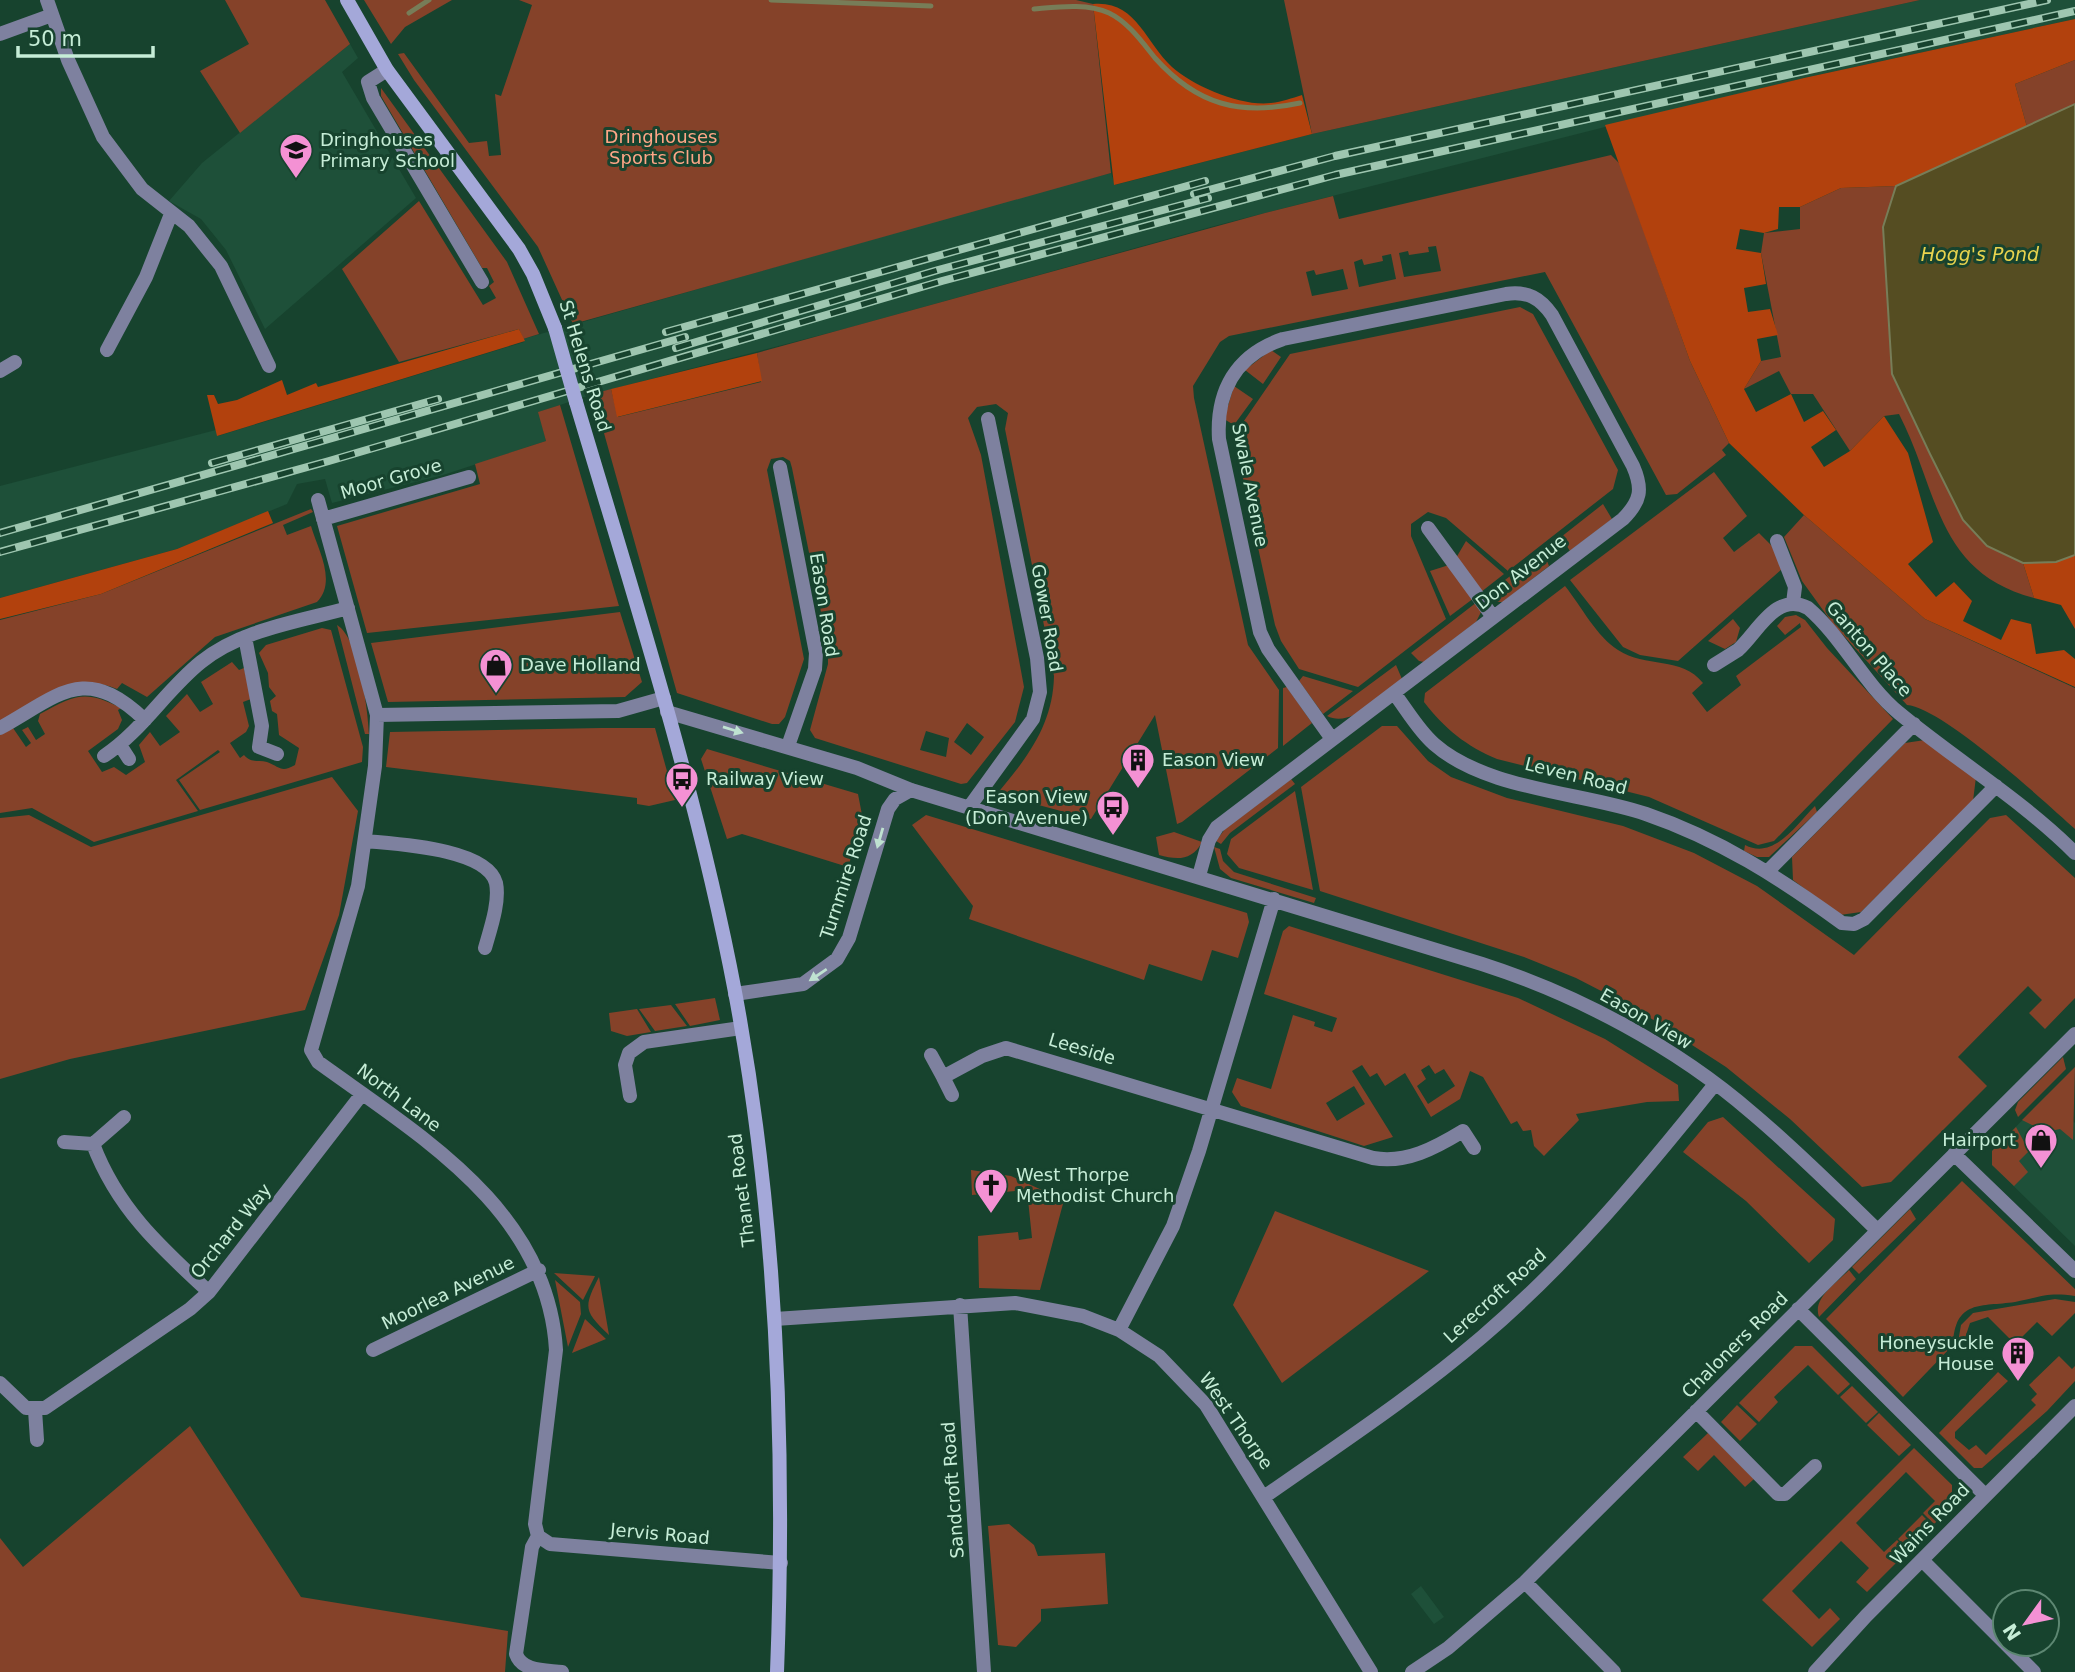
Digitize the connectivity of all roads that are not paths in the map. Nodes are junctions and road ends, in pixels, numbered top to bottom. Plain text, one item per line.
1 (47, 0) edge
2 (347, 0) edge
3 (52, 15) junction
4 (0, 34) edge
5 (387, 69) junction
6 (171, 214) junction
7 (482, 282) dead end
8 (1457, 303) joint
9 (107, 350) dead end
10 (15, 362) dead end
11 (269, 366) dead end
12 (0, 371) edge
13 (988, 419) dead end
14 (780, 467) dead end
15 (469, 477) dead end
16 (318, 500) dead end
17 (323, 519) junction
18 (1428, 528) dead end
19 (1777, 541) dead end
20 (1793, 603) junction
21 (348, 608) junction
22 (1493, 617) junction
23 (244, 637) junction
24 (1714, 665) dead end
25 (1394, 693) junction
26 (665, 705) junction
27 (377, 715) junction
28 (145, 720) junction
29 (1914, 724) junction
30 (0, 729) edge
31 (1332, 738) junction
32 (120, 745) junction
33 (788, 746) junction
34 (276, 754) dead end
35 (104, 756) dead end
36 (129, 759) dead end
37 (1996, 786) junction
38 (911, 790) junction
39 (971, 806) junction
40 (366, 841) junction
41 (2075, 853) edge
42 (1769, 870) junction
43 (1199, 876) junction
44 (1274, 899) junction
45 (485, 948) dead end
46 (735, 994) junction
47 (741, 1028) junction
48 (2075, 1034) edge
49 (931, 1055) dead end
50 (943, 1077) junction
51 (1716, 1084) junction
52 (362, 1094) junction
53 (952, 1095) dead end
54 (631, 1096) dead end
55 (1212, 1109) junction
56 (124, 1117) dead end
57 (64, 1142) dead end
58 (93, 1144) junction
59 (1474, 1148) dead end
60 (1954, 1154) junction
61 (1877, 1230) junction
62 (539, 1270) junction
63 (2075, 1271) edge
64 (209, 1292) junction
65 (960, 1305) junction
66 (1798, 1309) junction
67 (775, 1319) junction
68 (1119, 1330) junction
69 (373, 1350) dead end
70 (0, 1383) edge
71 (2075, 1406) edge
72 (35, 1410) junction
73 (1696, 1411) junction
74 (37, 1440) dead end
75 (1815, 1466) dead end
76 (1985, 1495) junction
77 (1264, 1496) junction
78 (538, 1536) junction
79 (1922, 1560) junction
80 (781, 1563) junction
81 (1525, 1582) junction
82 (1991, 1628) edge
83 (2020, 1658) edge
84 (562, 1672) edge
85 (777, 1672) edge
86 (984, 1672) edge
87 (1371, 1672) edge
88 (1412, 1672) edge
89 (1614, 1672) edge
90 (1815, 1672) edge
91 (2034, 1672) edge

1 - 3 street
2 - 5 street, St Helens Road
3 - 4 street
3 - 6 street
5 - 7 street
5 - 26 street, St Helens Road, bridge
6 - 9 street
6 - 11 street
8 - 22 street, Don Avenue
8 - 31 street, Swale Avenue
10 - 12 street
13 - 39 street, Gower Road
14 - 33 street, Eason Road
15 - 17 street, Moor Grove
16 - 17 street, North Lane
17 - 21 street, North Lane
18 - 22 street
19 - 20 street
20 - 24 street
20 - 29 street, Ganton Place
21 - 23 street
21 - 27 street, North Lane
22 - 25 street, Don Avenue
23 - 28 street
23 - 34 street
25 - 31 street, Don Avenue
25 - 42 street, Leven Road
26 - 27 street
26 -> 33 street, Eason View
26 - 46 street, Thanet Road
27 - 40 street, North Lane
28 - 30 street
28 - 32 street
29 - 37 street
29 - 42 street
31 - 43 street, Don Avenue
32 - 35 street
32 - 36 street
33 - 38 street, Eason View
37 - 41 street
37 - 42 street, Leven Road
38 - 39 street, Eason View
38 -> 46 street, Turnmire Road
39 - 43 street, Eason View
40 - 45 street
40 - 52 street, North Lane
43 - 44 street, Eason View
44 - 51 street, Eason View
44 - 55 street
46 - 47 street, Thanet Road
47 - 54 street
47 - 67 street, Thanet Road
48 - 60 street, Chaloners Road
49 - 50 street
50 - 53 street
50 - 55 street, Leeside
51 - 61 street, Eason View
51 - 77 street, Lerecroft Road
52 - 62 street, North Lane
52 - 64 street, Orchard Way
55 - 59 street, Leeside
55 - 68 street
56 - 58 street
57 - 58 street
58 - 64 street
60 - 61 street, Chaloners Road
60 - 63 street
61 - 66 street, Chaloners Road
62 - 69 street, Moorlea Avenue
62 - 78 street, North Lane
64 - 72 street, Orchard Way
65 - 67 street, West Thorpe
65 - 68 street, West Thorpe
65 - 86 street, Sandcroft Road
66 - 73 street, Chaloners Road
66 - 76 street
67 - 80 street, Thanet Road
68 - 77 street, West Thorpe
70 - 72 street
71 - 76 street, Wains Road
72 - 74 street
73 - 75 street
73 - 81 street, Chaloners Road
76 - 79 street, Wains Road
77 - 87 street, West Thorpe
78 - 80 street, Jervis Road
78 - 84 street, North Lane
79 - 82 street
79 - 90 street, Wains Road
80 - 85 street, Thanet Road
81 - 88 street, Chaloners Road
81 - 89 street
83 - 91 street

